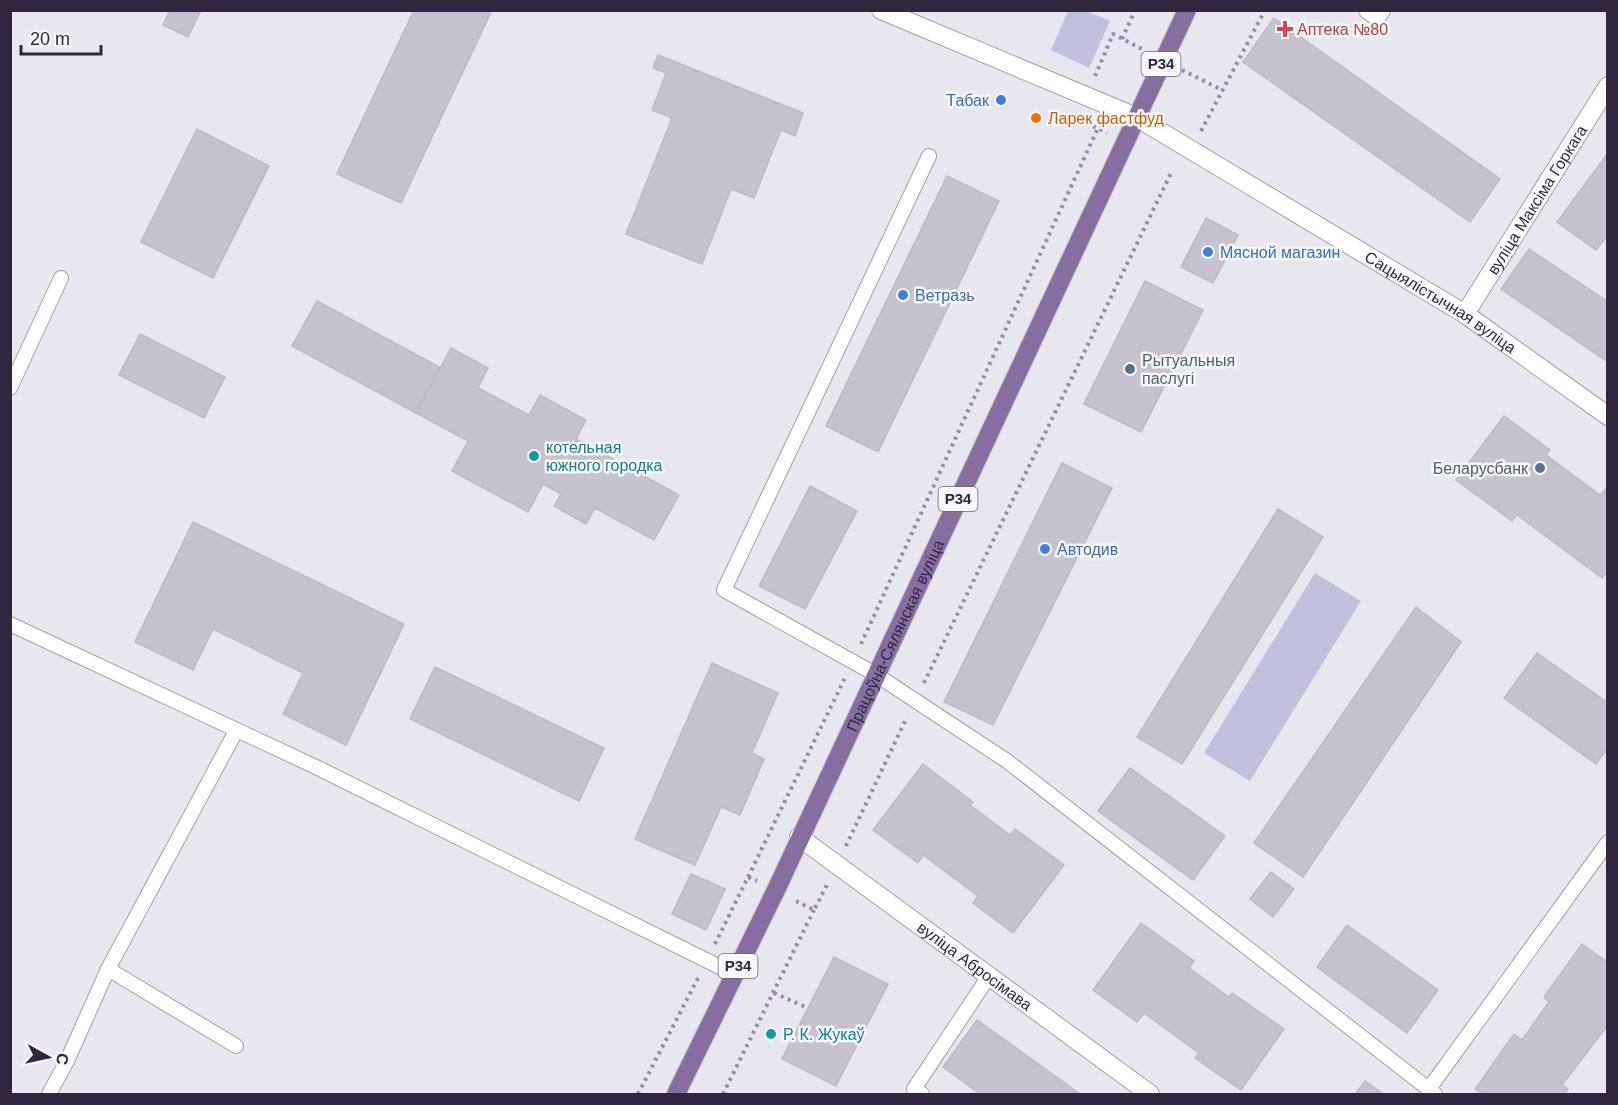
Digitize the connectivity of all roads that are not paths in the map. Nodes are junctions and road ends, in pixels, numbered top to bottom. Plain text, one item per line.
1 (881, 10) edge
2 (1187, 10) edge
3 (1368, 10) edge
4 (1381, 10) edge
5 (1608, 86) edge
6 (1136, 117) junction
7 (929, 156) dead end
8 (62, 278) dead end
9 (1465, 315) junction
10 (10, 387) edge
11 (1608, 416) edge
12 (10, 624) edge
13 (875, 674) junction
14 (236, 731) junction
15 (799, 837) junction
16 (1608, 842) edge
17 (108, 969) junction
18 (734, 975) junction
19 (989, 976) junction
20 (236, 1046) dead end
21 (1432, 1092) edge
22 (49, 1095) edge
23 (676, 1095) edge
24 (922, 1095) edge
25 (1150, 1095) edge

1 - 6 street, Сацыялістычная вуліца
2 - 6 main road, Працоўна-Сялянская вуліца / Р34
3 - 4 street
5 - 9 street, вуліца Максіма Горкага
6 - 9 street, Сацыялістычная вуліца
6 - 13 main road, Працоўна-Сялянская вуліца / Р34
7 - 13 lane
8 - 10 lane
9 - 11 street, Сацыялістычная вуліца
12 - 14 lane
13 - 15 main road, Працоўна-Сялянская вуліца / Р34
13 - 21 lane
14 - 17 lane
14 - 18 lane
15 - 18 main road, Працоўна-Сялянская вуліца / Р34
15 - 19 street, вуліца Абросімава
16 - 21 lane
17 - 20 lane
17 - 22 lane
18 - 23 main road, Працоўна-Сялянская вуліца / Р34
19 - 24 lane
19 - 25 street, вуліца Абросімава

